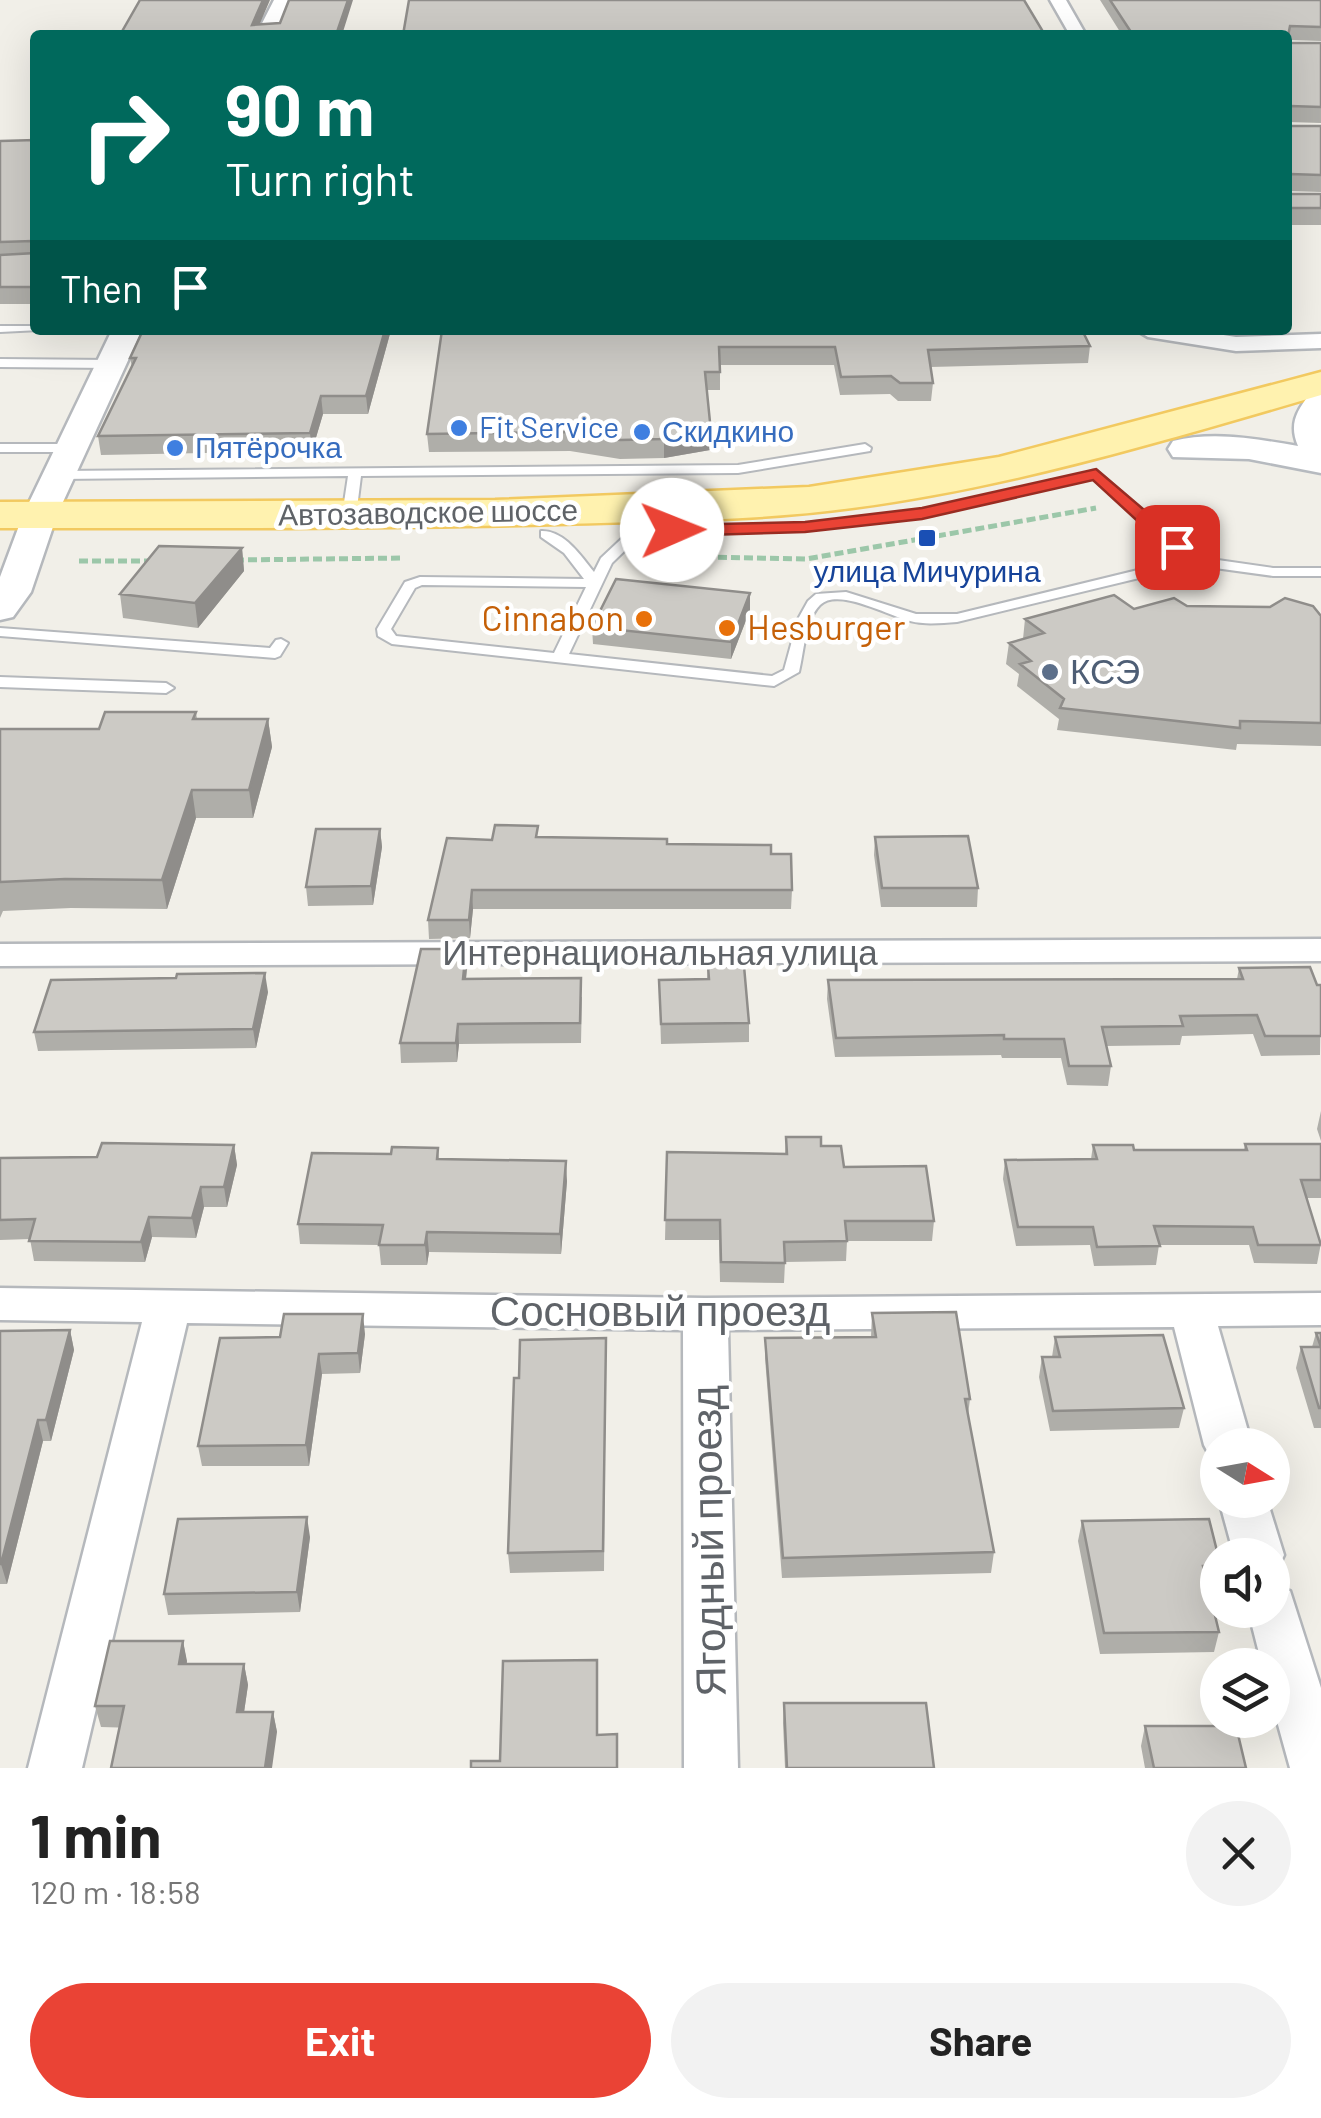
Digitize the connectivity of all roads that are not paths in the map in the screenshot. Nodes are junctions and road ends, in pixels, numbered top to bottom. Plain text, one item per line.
1 (284, 0) edge
2 (1058, 0) edge
3 (269, 30) edge
4 (1075, 30) edge
5 (1292, 318) edge
6 (30, 328) edge
7 (0, 329) edge
8 (1321, 331) edge
9 (126, 335) edge
10 (1179, 335) edge
11 (1321, 341) edge
12 (0, 363) edge
13 (112, 364) junction
14 (1319, 401) edge
15 (0, 448) edge
16 (865, 448) dead end
17 (1186, 449) junction
18 (1321, 458) edge
19 (65, 461) junction
20 (355, 472) junction
21 (1096, 474) junction
22 (349, 516) junction
23 (18, 526) edge
24 (546, 534) junction
25 (625, 543) junction
26 (1193, 562) junction
27 (1321, 572) edge
28 (595, 583) junction
29 (0, 608) edge
30 (0, 632) edge
31 (282, 643) dead end
32 (559, 659) junction
33 (0, 682) edge
34 (166, 688) dead end
35 (1321, 950) edge
36 (0, 955) edge
37 (0, 1304) edge
38 (169, 1305) junction
39 (1191, 1309) junction
40 (1321, 1309) edge
41 (705, 1314) junction
42 (1223, 1428) edge
43 (1278, 1628) edge
44 (55, 1768) edge
45 (711, 1768) edge
46 (1317, 1768) edge

1 - 3 street
2 - 4 street
5 - 8 street
6 - 7 lane
9 - 13 street
10 - 11 street
12 - 13 lane
13 - 19 street
14 - 17 main road, Автозаводское шоссе
14 - 18 main road
14 - 22 main road, Автозаводское шоссе
15 - 19 lane
16 - 20 lane
17 - 18 main road
17 - 21 main road, Автозаводское шоссе
19 - 20 lane
19 - 23 street
20 - 22 lane
21 - 25 main road, Автозаводское шоссе
21 - 26 lane
22 - 23 main road, Автозаводское шоссе
23 - 24 main road, Автозаводское шоссе
23 - 29 street
24 - 25 main road, Автозаводское шоссе
24 - 28 lane
25 - 28 lane
26 - 27 lane
26 - 32 lane
28 - 32 lane
28 - 32 lane
30 - 31 lane
33 - 34 lane
35 - 36 street, Интернациональная улица
37 - 38 street, Сосновый проезд
38 - 41 street, Сосновый проезд
38 - 44 street
39 - 40 street, Сосновый проезд
39 - 41 street, Сосновый проезд
39 - 42 street
41 - 45 street, Ягодный проезд
43 - 46 street

